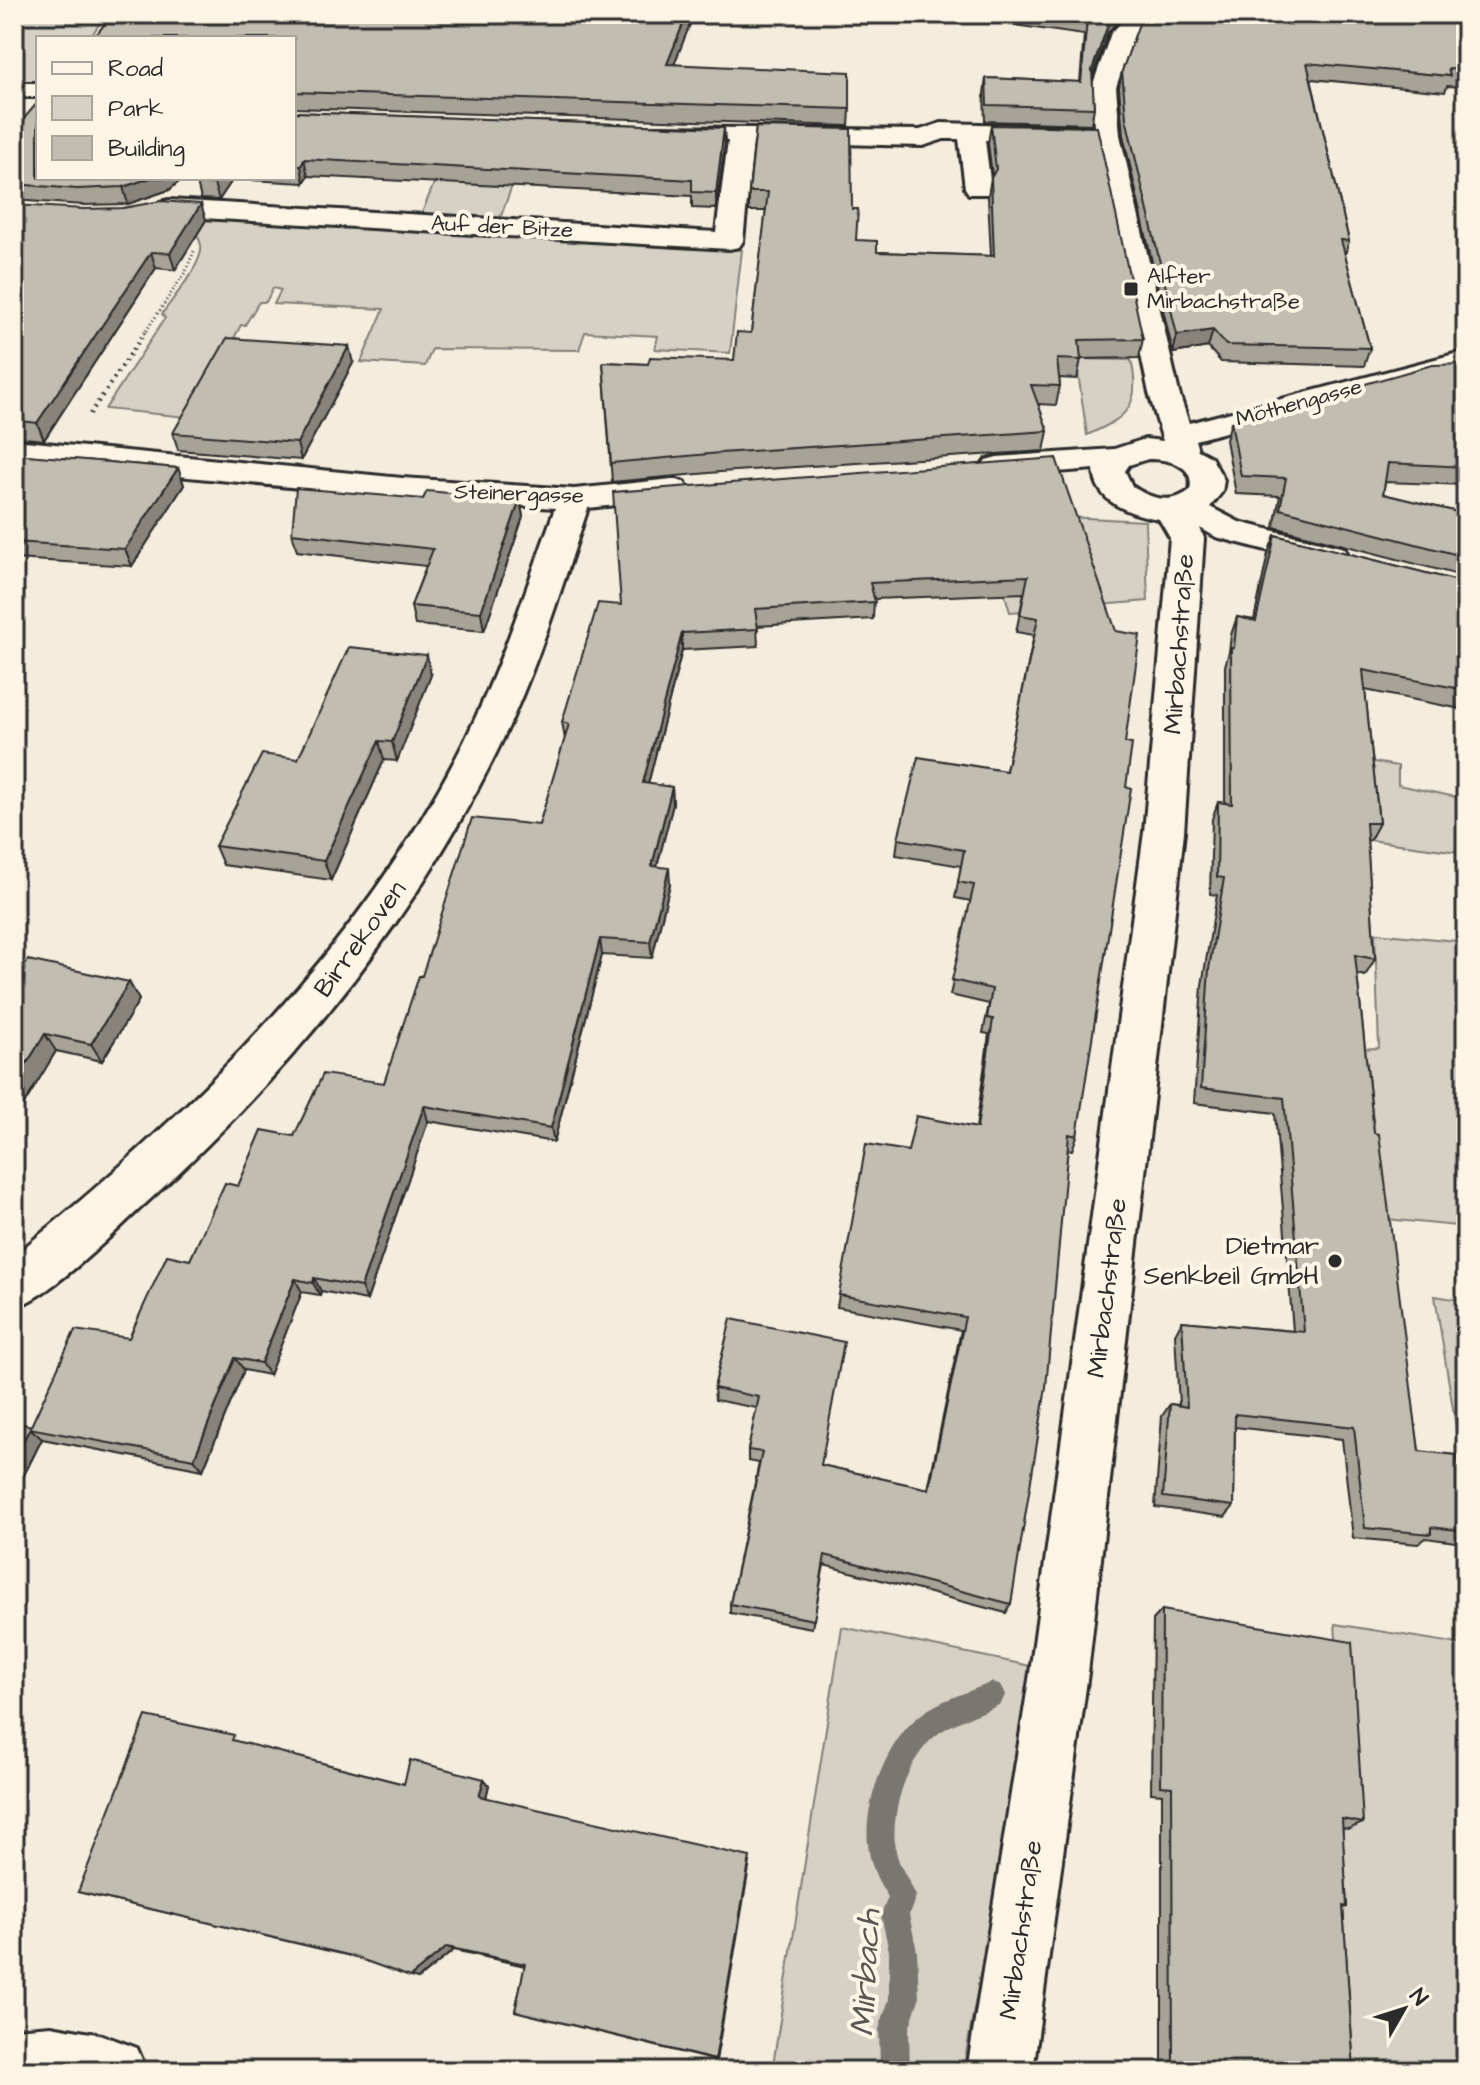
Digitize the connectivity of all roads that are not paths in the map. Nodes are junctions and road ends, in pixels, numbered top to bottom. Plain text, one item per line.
1 (1143, 14) edge
2 (14, 90) edge
3 (36, 90) edge
4 (636, 131) edge
5 (971, 132) junction
6 (741, 135) junction
7 (1107, 135) junction
8 (197, 186) edge
9 (978, 188) dead end
10 (1466, 360) edge
11 (1164, 393) junction
12 (1181, 446) junction
13 (14, 450) edge
14 (1118, 467) junction
15 (964, 469) edge
16 (706, 486) edge
17 (574, 499) junction
18 (1175, 507) junction
19 (1362, 563) edge
20 (14, 1286) edge
21 (14, 2062) edge
22 (114, 2071) edge
23 (1000, 2071) edge

1 - 7 street
2 - 3 street
4 - 6 street
5 - 6 street
5 - 7 street
5 - 9 street
6 - 8 street, Auf der Bitze
7 - 11 street
10 - 12 street, Möthengasse
11 - 12 street
11 - 14 street
12 - 14 street
12 - 18 street
13 - 17 street, Steinergasse
14 - 15 street
14 - 18 street
16 - 17 street, Steinergasse
17 - 20 street, Birrekoven
18 - 19 street
18 - 23 street, Mirbachstraße
21 - 22 street

